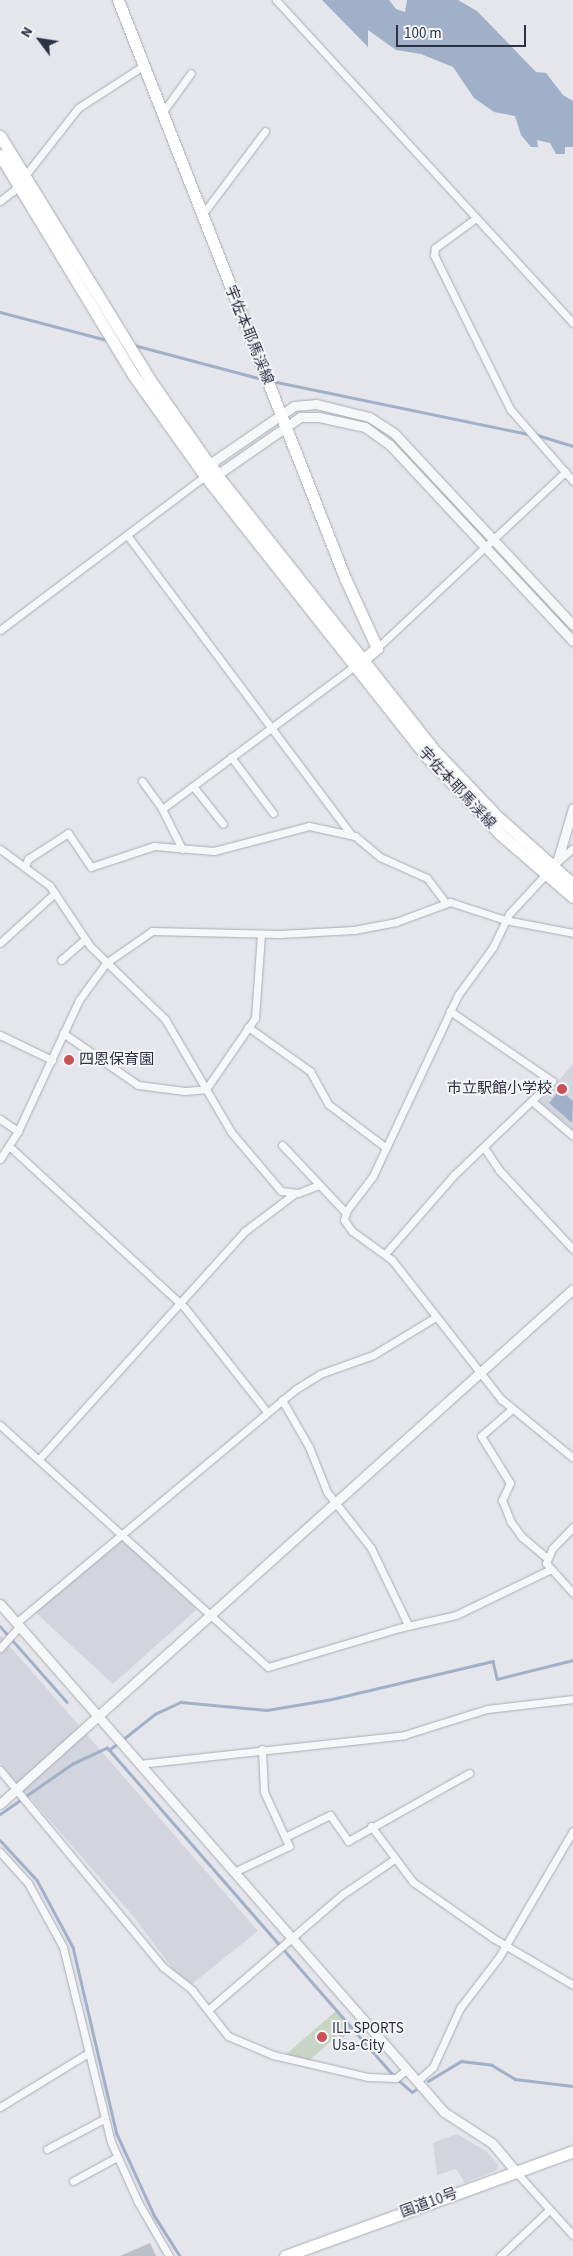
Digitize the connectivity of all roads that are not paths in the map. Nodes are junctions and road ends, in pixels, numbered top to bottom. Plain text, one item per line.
1 (118, 0) edge
2 (276, 0) edge
3 (143, 66) junction
4 (191, 73) dead end
5 (161, 114) junction
6 (265, 131) dead end
7 (0, 136) edge
8 (0, 155) edge
9 (21, 180) junction
10 (0, 201) edge
11 (201, 215) junction
12 (476, 218) junction
13 (573, 323) edge
14 (281, 413) junction
15 (286, 424) junction
16 (565, 472) junction
17 (209, 473) junction
18 (573, 480) edge
19 (127, 535) junction
20 (492, 539) junction
21 (485, 546) junction
22 (573, 625) edge
23 (0, 630) edge
24 (573, 641) edge
25 (377, 648) junction
26 (358, 665) junction
27 (269, 727) junction
28 (231, 757) junction
29 (142, 781) dead end
30 (193, 786) junction
31 (573, 808) edge
32 (162, 809) junction
33 (273, 813) dead end
34 (223, 824) dead end
35 (350, 833) junction
36 (573, 848) edge
37 (0, 849) edge
38 (182, 849) junction
39 (25, 866) junction
40 (552, 868) junction
41 (573, 884) edge
42 (55, 893) junction
43 (573, 897) edge
44 (446, 903) junction
45 (505, 920) junction
46 (573, 933) edge
47 (261, 934) junction
48 (85, 939) junction
49 (0, 943) edge
50 (61, 960) dead end
51 (106, 963) junction
52 (450, 1011) junction
53 (248, 1027) junction
54 (63, 1033) junction
55 (0, 1035) edge
56 (52, 1060) junction
57 (205, 1089) junction
58 (533, 1102) junction
59 (0, 1119) edge
60 (18, 1131) junction
61 (573, 1136) edge
62 (282, 1145) dead end
63 (9, 1146) junction
64 (385, 1147) junction
65 (485, 1149) junction
66 (0, 1159) edge
67 (319, 1185) junction
68 (294, 1194) junction
69 (346, 1213) junction
70 (573, 1249) edge
71 (386, 1254) junction
72 (573, 1289) edge
73 (180, 1303) junction
74 (434, 1318) junction
75 (480, 1372) junction
76 (282, 1400) junction
77 (512, 1409) junction
78 (268, 1412) junction
79 (0, 1425) edge
80 (573, 1458) edge
81 (39, 1459) junction
82 (336, 1502) junction
83 (573, 1527) edge
84 (122, 1536) junction
85 (547, 1558) junction
86 (549, 1570) junction
87 (573, 1593) edge
88 (0, 1604) edge
89 (211, 1614) junction
90 (18, 1625) junction
91 (408, 1626) junction
92 (0, 1648) edge
93 (573, 1699) edge
94 (97, 1715) junction
95 (262, 1749) junction
96 (139, 1764) junction
97 (0, 1770) edge
98 (469, 1773) dead end
99 (18, 1788) junction
100 (0, 1804) edge
101 (371, 1826) junction
102 (573, 1831) edge
103 (285, 1837) junction
104 (0, 1852) edge
105 (393, 1860) junction
106 (234, 1872) junction
107 (293, 1939) junction
108 (505, 1946) junction
109 (573, 1985) edge
110 (208, 2010) junction
111 (88, 2053) junction
112 (407, 2069) junction
113 (417, 2081) junction
114 (0, 2106) edge
115 (104, 2118) junction
116 (47, 2149) dead end
117 (573, 2151) edge
118 (117, 2157) junction
119 (516, 2172) junction
120 (73, 2181) dead end
121 (550, 2210) junction
122 (573, 2235) edge
123 (170, 2256) edge
124 (285, 2256) edge
125 (500, 2256) edge

1 - 3 main road, 宇佐本耶馬渓線
2 - 12 street
3 - 5 main road, 宇佐本耶馬渓線
3 - 9 street
4 - 5 street
5 - 11 main road, 宇佐本耶馬渓線
6 - 11 street
7 - 9 main road, 宇佐本耶馬渓線
8 - 9 main road, 宇佐本耶馬渓線
9 - 10 street
9 - 17 main road, 宇佐本耶馬渓線
9 - 17 main road, 宇佐本耶馬渓線
11 - 14 main road, 宇佐本耶馬渓線
12 - 13 street
12 - 16 street
14 - 15 main road, 宇佐本耶馬渓線
14 - 17 street
14 - 20 street
15 - 17 street
15 - 21 street
15 - 25 main road, 宇佐本耶馬渓線
16 - 18 street
16 - 20 street
17 - 19 street
17 - 26 main road, 宇佐本耶馬渓線
19 - 23 street
19 - 27 street
20 - 21 street
20 - 22 street
21 - 24 street
21 - 25 street
25 - 26 main road
26 - 27 street
26 - 40 main road, 宇佐本耶馬渓線
27 - 28 street
27 - 35 street
28 - 30 street
28 - 33 street
29 - 32 street
30 - 32 street
30 - 34 street
31 - 40 street
32 - 38 street
35 - 38 street
35 - 44 street
36 - 40 street
37 - 39 street
38 - 39 street
39 - 42 street
40 - 41 main road, 宇佐本耶馬渓線
40 - 43 main road, 宇佐本耶馬渓線
40 - 45 street
42 - 48 street
42 - 49 street
44 - 45 street
44 - 47 street
45 - 46 street
45 - 52 street
47 - 51 street
47 - 53 street
48 - 50 street
48 - 51 street
51 - 54 street
51 - 57 street
52 - 58 street
52 - 64 street
53 - 57 street
53 - 64 street
54 - 56 street
54 - 57 street
55 - 56 street
56 - 60 street
57 - 68 street
58 - 61 street
58 - 65 street
59 - 60 street
60 - 63 street
62 - 67 street
63 - 66 street
63 - 73 street
64 - 69 street
65 - 70 street
65 - 71 street
67 - 68 street
67 - 69 street
68 - 73 street
69 - 71 street
71 - 74 street
72 - 75 street
73 - 78 street
73 - 81 street
74 - 75 street
74 - 76 street
75 - 77 street
75 - 82 street
76 - 78 street
76 - 82 street
77 - 80 street
77 - 85 street
78 - 84 street
79 - 81 street
81 - 84 street
82 - 89 street
82 - 91 street
83 - 85 street
84 - 89 street
84 - 90 street
85 - 86 street
86 - 87 street
86 - 91 street
88 - 90 street
89 - 91 street
89 - 94 street
90 - 92 street
90 - 94 street
93 - 95 street
94 - 96 street
94 - 99 street
95 - 96 street
95 - 103 street
96 - 106 street
97 - 99 street
98 - 101 street
99 - 100 street
99 - 110 street
101 - 103 street
101 - 105 street
102 - 108 street
103 - 106 street
104 - 111 street
105 - 107 street
105 - 108 street
106 - 107 street
107 - 110 street
107 - 112 street
108 - 109 street
108 - 113 street
110 - 112 street
111 - 114 street
111 - 115 street
112 - 113 street
113 - 119 street
115 - 116 street
115 - 118 street
117 - 119 main road, 国道10号
118 - 120 street
118 - 123 street
119 - 121 street
119 - 124 main road, 国道10号
121 - 122 street
121 - 125 street

